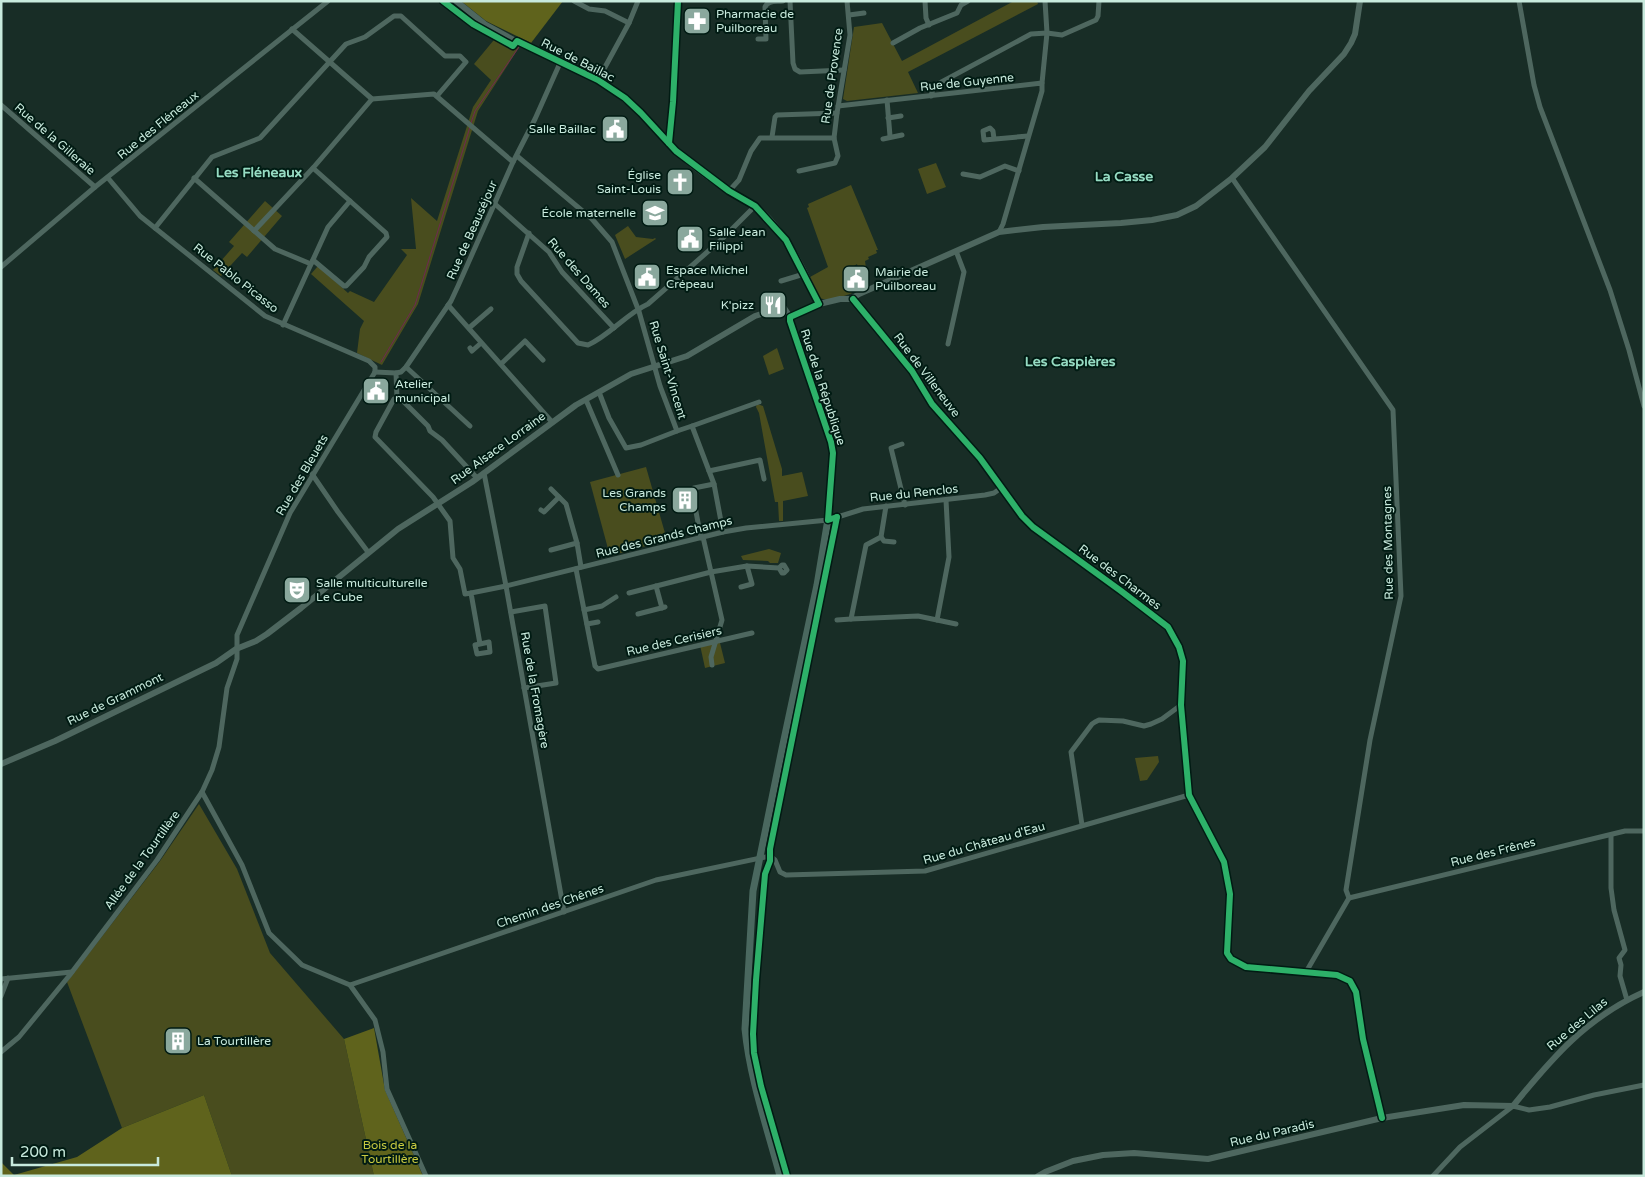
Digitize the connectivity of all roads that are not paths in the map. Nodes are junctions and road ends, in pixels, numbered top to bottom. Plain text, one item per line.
1 (328, 1) edge
2 (456, 1) edge
3 (574, 1) edge
4 (638, 1) edge
5 (678, 1) edge
6 (783, 1) edge
7 (790, 1) edge
8 (847, 1) edge
9 (924, 1) edge
10 (968, 1) edge
11 (1045, 1) edge
12 (1099, 1) edge
13 (1360, 1) edge
14 (1519, 1) edge
15 (864, 13) dead end
16 (849, 14) junction
17 (629, 22) junction
18 (929, 25) junction
19 (292, 29) junction
20 (1047, 33) junction
21 (758, 39) dead end
22 (893, 43) dead end
23 (330, 63) junction
24 (560, 63) junction
25 (844, 70) junction
26 (598, 80) junction
27 (1042, 83) junction
28 (437, 96) junction
29 (932, 96) junction
30 (372, 99) junction
31 (887, 100) junction
32 (1, 105) edge
33 (838, 106) junction
34 (837, 113) junction
35 (901, 116) dead end
36 (888, 118) junction
37 (670, 124) junction
38 (657, 129) junction
39 (902, 135) dead end
40 (890, 136) junction
41 (1028, 136) junction
42 (772, 137) junction
43 (834, 138) junction
44 (883, 139) dead end
45 (994, 139) dead end
46 (669, 143) junction
47 (517, 156) junction
48 (513, 162) junction
49 (313, 168) junction
50 (799, 171) dead end
51 (1019, 171) junction
52 (963, 174) dead end
53 (108, 178) junction
54 (194, 178) junction
55 (1232, 178) junction
56 (95, 187) junction
57 (729, 191) junction
58 (350, 201) junction
59 (495, 204) junction
60 (755, 206) junction
61 (155, 228) junction
62 (254, 231) junction
63 (1001, 232) junction
64 (529, 233) junction
65 (956, 251) junction
66 (312, 262) junction
67 (1, 267) edge
68 (804, 274) junction
69 (781, 281) dead end
70 (853, 298) junction
71 (818, 304) junction
72 (448, 305) junction
73 (491, 308) dead end
74 (638, 308) junction
75 (790, 317) junction
76 (283, 325) junction
77 (469, 328) junction
78 (614, 328) junction
79 (481, 343) junction
80 (948, 344) dead end
81 (470, 348) dead end
82 (543, 360) dead end
83 (501, 364) junction
84 (655, 366) junction
85 (406, 367) junction
86 (375, 372) junction
87 (396, 373) junction
88 (598, 392) junction
89 (397, 398) junction
90 (586, 400) junction
91 (758, 402) dead end
92 (1644, 406) edge
93 (552, 422) junction
94 (470, 426) dead end
95 (692, 426) junction
96 (677, 431) junction
97 (902, 444) dead end
98 (709, 471) junction
99 (484, 473) junction
100 (312, 474) junction
101 (618, 475) dead end
102 (477, 478) junction
103 (764, 479) dead end
104 (714, 484) junction
105 (1001, 488) junction
106 (551, 489) dead end
107 (559, 497) junction
108 (946, 500) junction
109 (437, 503) junction
110 (905, 505) junction
111 (886, 506) junction
112 (541, 510) dead end
113 (828, 520) junction
114 (723, 532) junction
115 (702, 537) junction
116 (881, 537) junction
117 (894, 542) dead end
118 (577, 543) junction
119 (552, 550) dead end
120 (368, 552) junction
121 (748, 566) junction
122 (578, 568) junction
123 (779, 568) dead end
124 (712, 572) junction
125 (506, 586) junction
126 (656, 586) junction
127 (741, 587) dead end
128 (472, 593) junction
129 (629, 593) dead end
130 (616, 597) dead end
131 (584, 610) junction
132 (511, 612) junction
133 (638, 614) dead end
134 (851, 619) junction
135 (837, 620) dead end
136 (937, 620) junction
137 (598, 622) dead end
138 (587, 624) junction
139 (956, 624) dead end
140 (752, 633) dead end
141 (715, 640) junction
142 (480, 644) dead end
143 (236, 649) junction
144 (712, 665) dead end
145 (524, 688) junction
146 (1181, 705) junction
147 (1, 764) edge
148 (202, 792) junction
149 (1189, 795) junction
150 (1082, 825) junction
151 (1644, 831) edge
152 (1611, 835) junction
153 (760, 857) junction
154 (1349, 898) junction
155 (564, 912) junction
156 (72, 972) junction
157 (1306, 972) junction
158 (8, 978) junction
159 (1, 979) edge
160 (350, 986) junction
161 (1644, 992) edge
162 (1, 996) edge
163 (1626, 1000) junction
164 (1, 1052) edge
165 (1644, 1085) edge
166 (1513, 1106) junction
167 (1382, 1118) junction
168 (426, 1176) edge
169 (780, 1176) edge
170 (1038, 1176) edge
171 (1433, 1176) edge

1 - 19 street, Rue des Fléneaux
2 - 24 street, Rue de Baillac
3 - 17 street
4 - 17 street
5 - 37 main road
6 - 21 street
7 - 25 street
8 - 16 street, Rue de Provence
9 - 18 street
10 - 18 street
11 - 20 street
12 - 20 street
13 - 55 street
14 - 92 street
15 - 16 street
16 - 25 street, Rue de Provence
17 - 26 street
18 - 22 street
19 - 23 street
19 - 53 street, Rue des Fléneaux
20 - 27 street
20 - 29 street
23 - 28 street
23 - 30 street
23 - 54 street
24 - 26 street, Rue de Baillac
24 - 47 street, Rue de Beauséjour
25 - 33 street, Rue de Provence
26 - 38 street, Rue de Baillac
27 - 29 street, Rue de Guyenne
27 - 41 street
28 - 30 street
28 - 48 street
29 - 31 street, Rue de Guyenne
30 - 49 street
31 - 33 street, Rue de Guyenne
31 - 36 street
32 - 56 street, Rue de la Gilleraie
33 - 34 street, Rue de Provence
34 - 42 street
34 - 43 street, Rue de Provence
35 - 36 street
36 - 40 street
37 - 38 street
37 - 46 main road
38 - 46 street, Rue de Baillac
39 - 40 street
40 - 44 street
41 - 45 street
41 - 51 street
42 - 43 street, Rue de Provence
42 - 57 street
43 - 50 street
46 - 57 main road
47 - 48 street, Rue de Beauséjour
47 - 74 street, Rue Saint-Vincent
48 - 59 street, Rue de Beauséjour
49 - 58 street
49 - 62 street
51 - 52 street
51 - 63 street
53 - 56 street, Rue des Fléneaux
53 - 61 street, Rue Pablo Picasso
54 - 61 street
54 - 62 street
55 - 63 street
55 - 154 street, Rue des Montagnes
56 - 67 street, Rue des Fléneaux
57 - 60 main road
58 - 66 street
58 - 66 street
59 - 64 street, Rue des Dames
59 - 72 street, Rue de Beauséjour
60 - 68 main road
60 - 74 street
61 - 76 street, Rue Pablo Picasso
62 - 66 street
63 - 65 street
64 - 78 street, Rue des Dames
64 - 78 street
65 - 70 street
65 - 80 street
66 - 76 street
68 - 69 street
68 - 71 main road
70 - 71 street
70 - 105 street, Rue de Villeneuve
71 - 75 main road, Rue de la République
72 - 77 street
72 - 85 street, Rue de Beauséjour
73 - 77 street
74 - 78 street
74 - 84 street, Rue Saint-Vincent
75 - 84 street, Rue Alsace Lorraine
75 - 113 main road, Rue de la République
76 - 86 street, Rue Pablo Picasso
77 - 79 street
79 - 81 street
79 - 83 street
82 - 83 street
83 - 93 street
84 - 88 street, Rue Alsace Lorraine
84 - 96 street, Rue Saint-Vincent
85 - 87 street, Rue de Beauséjour
85 - 94 street
86 - 87 street
86 - 100 street, Rue des Bleuets
87 - 89 street
88 - 90 street, Rue Alsace Lorraine
88 - 96 street
89 - 102 street
89 - 109 street
90 - 93 street, Rue Alsace Lorraine
90 - 101 street
91 - 95 street
93 - 99 street, Rue Alsace Lorraine
95 - 96 street, Rue Saint-Vincent
95 - 98 street, Rue Saint-Vincent
97 - 110 street
98 - 103 street
98 - 104 street, Rue Saint-Vincent
99 - 102 street, Rue Alsace Lorraine
99 - 125 street, Rue de la Fromagère
100 - 120 street
100 - 143 street, Rue des Bleuets
102 - 109 street, Rue Alsace Lorraine
104 - 114 street, Rue Saint-Vincent
104 - 115 street
105 - 108 street, Rue du Renclos
105 - 146 street, Rue des Charmes
106 - 107 street
107 - 112 street
107 - 118 street
108 - 110 street, Rue du Renclos
108 - 136 street
109 - 120 street, Rue Alsace Lorraine
109 - 128 street
110 - 111 street, Rue du Renclos
111 - 113 street, Rue du Renclos
111 - 116 street
113 - 114 street, Rue des Grands Champs
113 - 153 main road, Rue de la République
114 - 115 street, Rue des Grands Champs
115 - 122 street, Rue des Grands Champs
115 - 124 street
116 - 117 street
116 - 134 street
118 - 119 street
118 - 122 street
120 - 143 street, Rue Alsace Lorraine
121 - 123 street
121 - 124 street
121 - 127 street
122 - 125 street, Rue des Grands Champs
122 - 131 street
124 - 126 street
124 - 141 street
125 - 128 street, Rue des Grands Champs
125 - 132 street, Rue de la Fromagère
126 - 129 street
126 - 133 street
128 - 142 street
130 - 131 street
131 - 138 street
132 - 145 street, Rue de la Fromagère
132 - 145 street
134 - 135 street
134 - 136 street
136 - 139 street
137 - 138 street
138 - 141 street, Rue des Cerisiers
140 - 141 street, Rue des Cerisiers
141 - 144 street
143 - 147 street, Rue de Grammont
143 - 148 street, Allée de la Tourtillère
145 - 155 street, Rue de la Fromagère
146 - 149 street, Rue des Charmes
146 - 150 street
148 - 156 street, Allée de la Tourtillère
148 - 160 street
149 - 150 street, Rue du Château d'Eau
149 - 157 street
150 - 153 street, Rue du Château d'Eau
151 - 152 street, Rue des Frênes
152 - 154 street, Rue des Frênes
152 - 163 street
153 - 155 street, Chemin des Chênes
153 - 169 main road, Rue de la République
154 - 157 street
155 - 160 street, Chemin des Chênes
156 - 158 street
156 - 164 street, Allée de la Tourtillère
157 - 167 street
158 - 159 street
158 - 162 street
160 - 168 street
161 - 163 street, Rue des Lilas
163 - 166 street, Rue des Lilas
165 - 166 street
166 - 167 street, Rue du Paradis
166 - 171 street
167 - 170 street, Rue du Paradis

